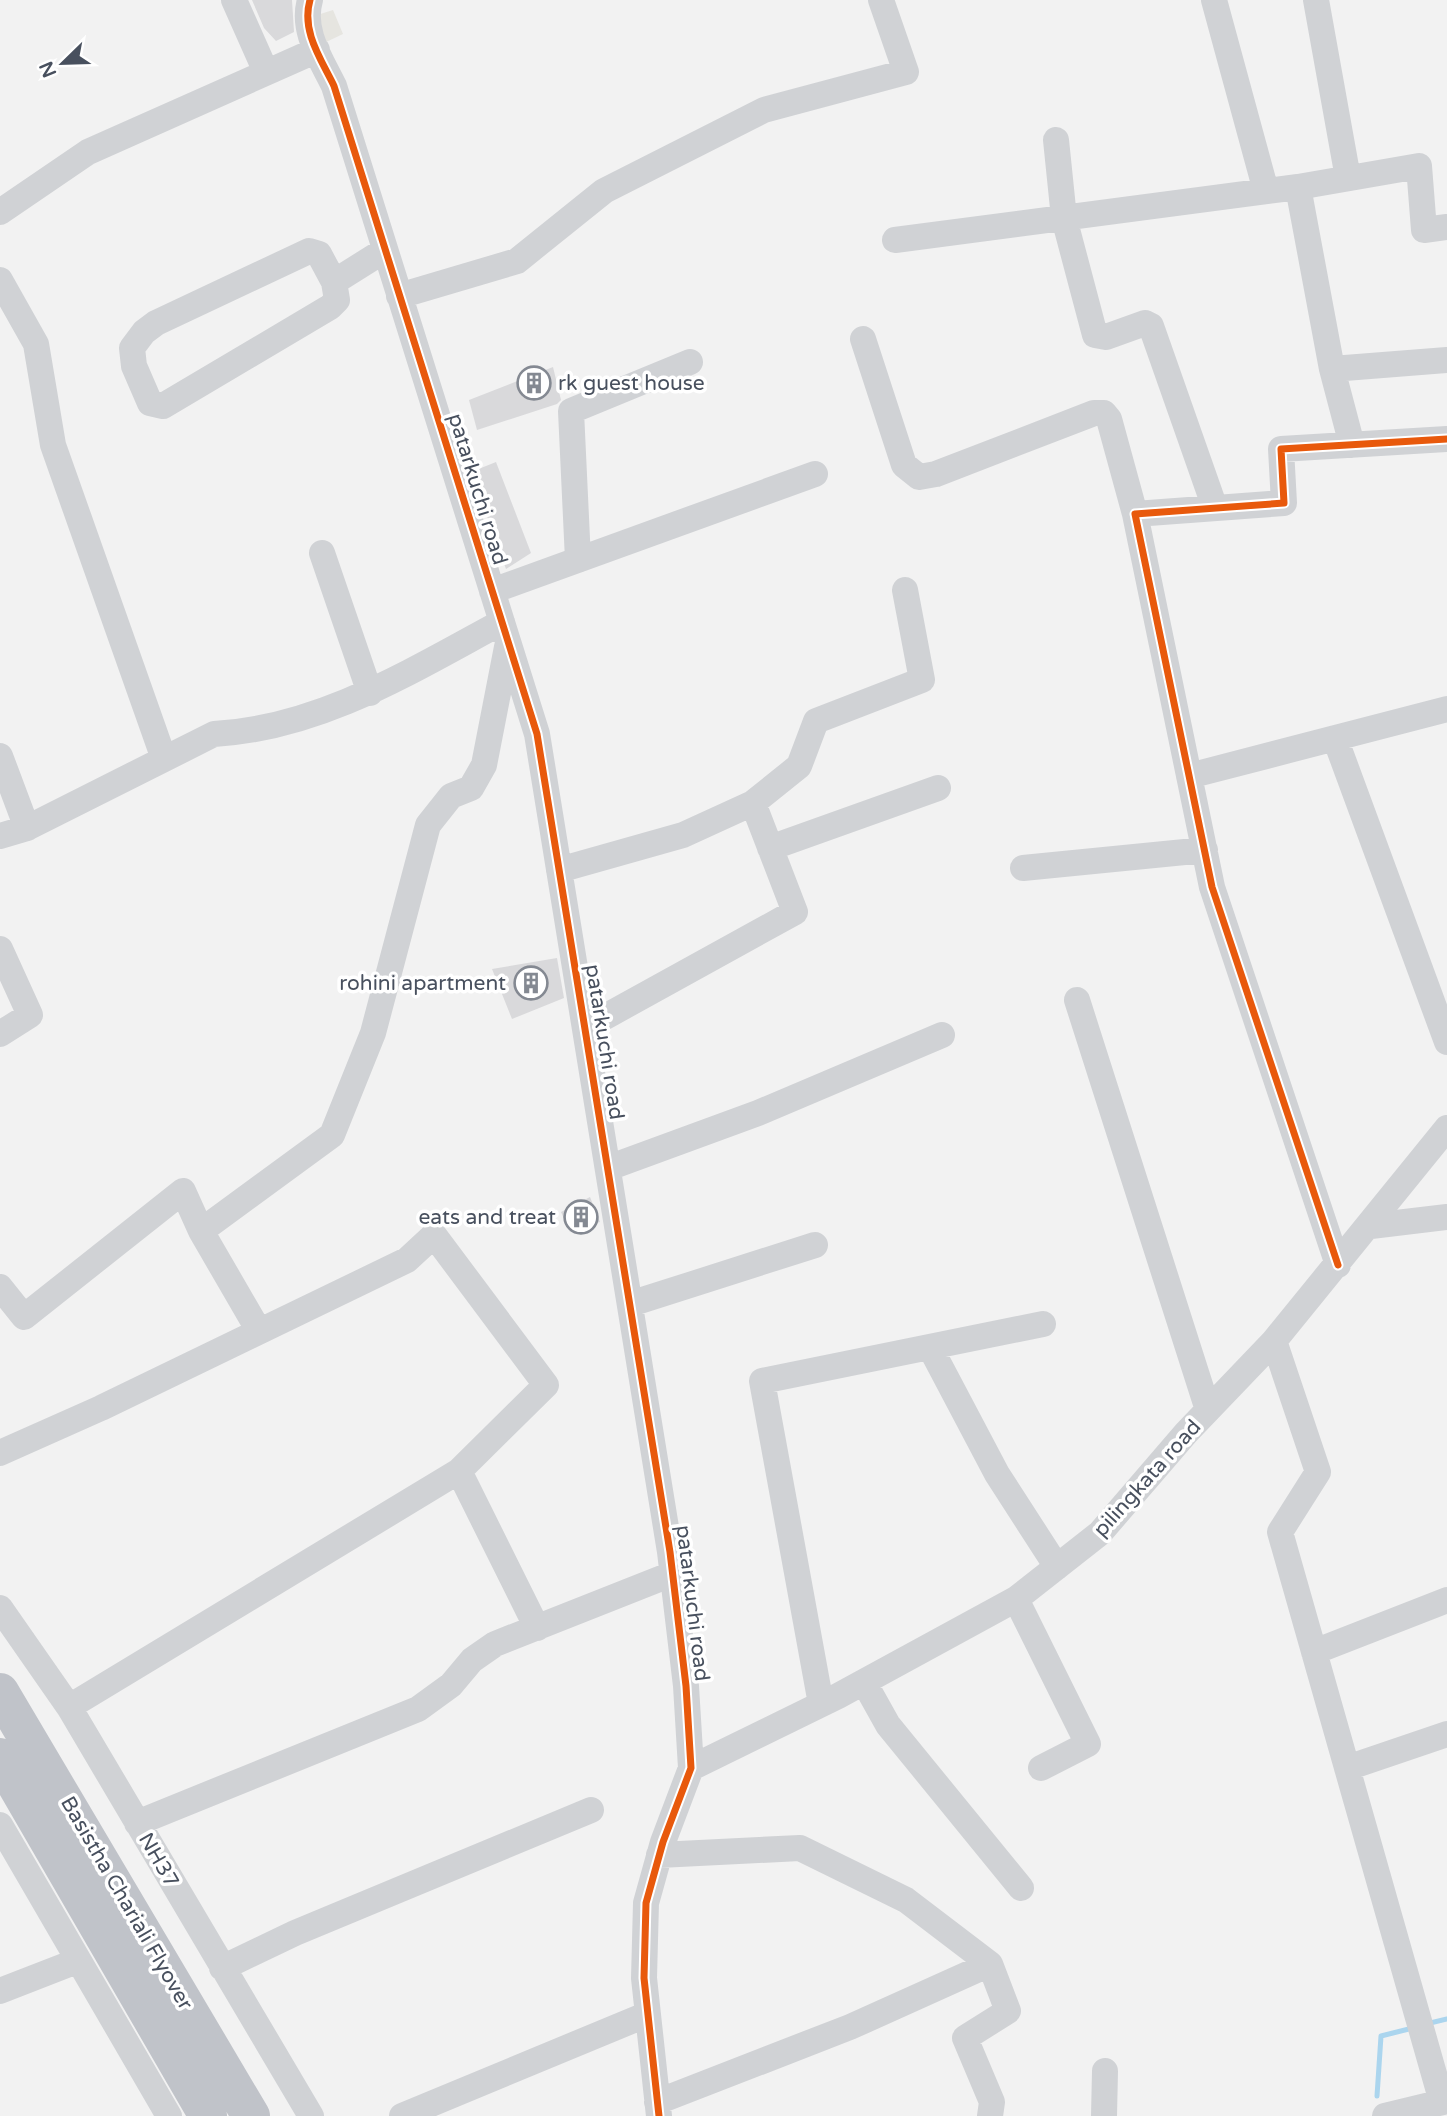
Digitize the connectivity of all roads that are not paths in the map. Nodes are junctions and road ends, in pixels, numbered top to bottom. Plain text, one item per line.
1 (234, 0) edge
2 (310, 0) edge
3 (881, 0) edge
4 (1214, 0) edge
5 (1316, 0) edge
6 (317, 50) junction
7 (266, 72) junction
8 (1056, 140) dead end
9 (1348, 178) junction
10 (1298, 187) junction
11 (1265, 191) junction
12 (0, 212) edge
13 (1064, 218) junction
14 (1447, 227) edge
15 (895, 240) dead end
16 (385, 250) junction
17 (0, 280) edge
18 (334, 282) junction
19 (399, 296) junction
20 (863, 339) dead end
21 (1447, 360) edge
22 (690, 362) dead end
23 (1332, 369) junction
24 (1447, 439) edge
25 (1352, 444) junction
26 (815, 474) dead end
27 (1215, 508) junction
28 (1135, 514) junction
29 (322, 553) dead end
30 (578, 560) junction
31 (905, 590) dead end
32 (492, 591) junction
33 (505, 632) junction
34 (370, 693) junction
35 (1447, 709) edge
36 (1335, 738) junction
37 (0, 756) edge
38 (164, 759) junction
39 (1189, 776) junction
40 (938, 788) dead end
41 (754, 803) junction
42 (27, 828) junction
43 (0, 836) edge
44 (770, 848) junction
45 (1205, 850) junction
46 (1023, 868) dead end
47 (559, 870) junction
48 (0, 949) edge
49 (1077, 1000) dead end
50 (585, 1028) junction
51 (0, 1034) edge
52 (942, 1035) dead end
53 (1447, 1042) edge
54 (1447, 1128) edge
55 (608, 1168) junction
56 (1447, 1217) edge
57 (1371, 1226) junction
58 (201, 1231) junction
59 (815, 1245) dead end
60 (1338, 1265) junction
61 (0, 1287) edge
62 (630, 1304) junction
63 (1042, 1324) dead end
64 (259, 1331) junction
65 (1274, 1341) junction
66 (930, 1347) junction
67 (1208, 1410) junction
68 (0, 1453) edge
69 (460, 1471) junction
70 (1057, 1567) junction
71 (673, 1574) junction
72 (1017, 1599) junction
73 (1447, 1600) edge
74 (0, 1608) edge
75 (537, 1628) junction
76 (1314, 1652) junction
77 (864, 1682) junction
78 (0, 1692) edge
79 (821, 1704) junction
80 (69, 1707) junction
81 (1447, 1734) edge
82 (0, 1757) edge
83 (691, 1768) junction
84 (1041, 1768) dead end
85 (1347, 1768) junction
86 (591, 1810) dead end
87 (137, 1823) junction
88 (0, 1825) edge
89 (659, 1855) junction
90 (1021, 1888) dead end
91 (77, 1961) junction
92 (990, 1964) junction
93 (222, 1968) junction
94 (0, 1992) edge
95 (648, 2014) junction
96 (1105, 2071) dead end
97 (1444, 2101) edge
98 (658, 2109) edge
99 (169, 2116) edge
100 (208, 2116) edge
101 (251, 2116) edge
102 (311, 2116) edge
103 (402, 2116) edge
104 (990, 2116) edge
105 (1104, 2116) edge
106 (1385, 2116) edge

1 - 7 street
2 - 6 street, patarkuchi road
3 - 19 street
4 - 11 street
5 - 9 street
6 - 7 street
6 - 16 street, patarkuchi road
7 - 12 street
8 - 13 street
9 - 10 street
9 - 14 street
10 - 11 street
10 - 23 street
11 - 13 street
13 - 15 street
13 - 27 street
16 - 18 street
16 - 19 street, patarkuchi road
17 - 38 street
18 - 18 street
19 - 32 street, patarkuchi road
20 - 28 street
21 - 23 street
22 - 30 street
23 - 25 street
24 - 25 street
25 - 27 street
26 - 30 street
27 - 28 street
28 - 39 street
29 - 34 street
30 - 32 street
31 - 41 street
32 - 33 street, patarkuchi road
33 - 34 street
33 - 47 street, patarkuchi road
33 - 58 street
34 - 38 street
35 - 36 street
36 - 39 street
36 - 53 street
37 - 42 street
38 - 42 street
39 - 45 street
40 - 44 street
41 - 44 street
41 - 47 street
42 - 43 street
44 - 50 street
45 - 46 street
45 - 60 street
47 - 50 street, patarkuchi road
48 - 51 street
49 - 67 street
50 - 55 street, patarkuchi road
52 - 55 street
54 - 57 street, pilingkata road
55 - 62 street, patarkuchi road
56 - 57 street
57 - 60 street, pilingkata road
58 - 61 street
58 - 64 street
59 - 62 street
60 - 65 street, pilingkata road
62 - 71 street, patarkuchi road
63 - 66 street
64 - 68 street
64 - 69 street
65 - 67 street, pilingkata road
65 - 76 street
66 - 70 street
66 - 79 street
67 - 70 street, pilingkata road
69 - 75 street
69 - 80 street
70 - 72 street, pilingkata road
71 - 75 street
71 - 83 street, patarkuchi road
72 - 77 street, pilingkata road
72 - 84 street
73 - 76 street
74 - 80 street, NH37
75 - 87 street
76 - 85 street
77 - 79 street, pilingkata road
77 - 90 street
78 - 101 highway, Basistha Chariali Flyover
79 - 83 street, pilingkata road
80 - 87 street, NH37
81 - 85 street
82 - 100 highway, Basistha Chariali Flyover
83 - 89 street, patarkuchi road
85 - 97 street
86 - 93 street
87 - 93 street, NH37
88 - 91 street
89 - 92 street
89 - 95 street, patarkuchi road
91 - 94 street
91 - 99 street
92 - 98 street
92 - 104 street
93 - 102 street, NH37
95 - 98 street, patarkuchi road
95 - 103 street
96 - 105 street
97 - 106 street

